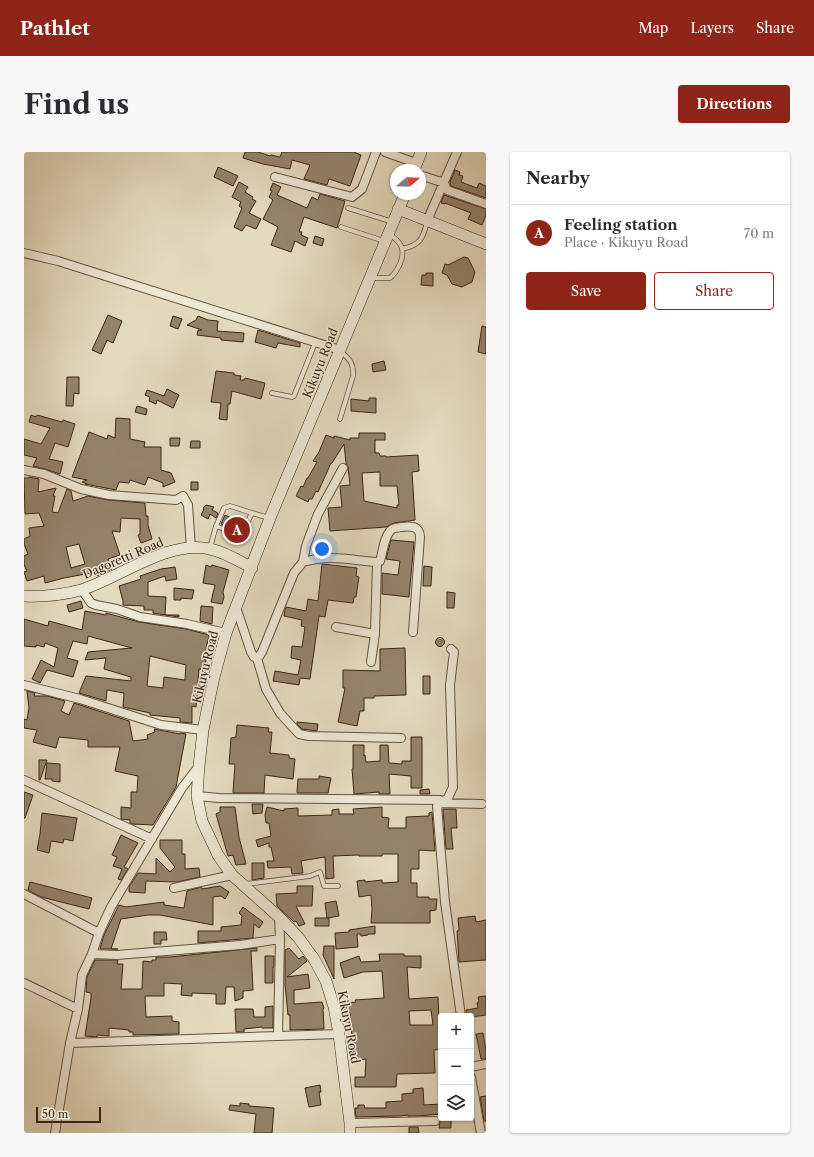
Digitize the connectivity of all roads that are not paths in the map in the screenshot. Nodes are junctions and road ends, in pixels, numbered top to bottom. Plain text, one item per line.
1 (376, 152) edge
2 (385, 152) edge
3 (421, 152) edge
4 (457, 152) edge
5 (409, 164) edge
6 (416, 164) edge
7 (275, 177) dead end
8 (426, 177) edge
9 (444, 182) junction
10 (402, 200) edge
11 (486, 204) edge
12 (348, 208) dead end
13 (398, 210) junction
14 (427, 221) junction
15 (393, 222) junction
16 (341, 227) dead end
17 (386, 238) junction
18 (486, 244) edge
19 (402, 249) junction
20 (24, 253) edge
21 (369, 278) junction
22 (315, 343) junction
23 (340, 350) junction
24 (272, 393) dead end
25 (340, 419) dead end
26 (343, 468) dead end
27 (24, 470) edge
28 (252, 513) junction
29 (270, 518) junction
30 (216, 526) junction
31 (191, 548) junction
32 (209, 548) junction
33 (303, 562) junction
34 (377, 562) junction
35 (252, 568) junction
36 (82, 590) junction
37 (24, 596) edge
38 (236, 607) junction
39 (336, 627) dead end
40 (413, 632) dead end
41 (226, 633) junction
42 (375, 634) junction
43 (451, 649) dead end
44 (256, 658) junction
45 (371, 662) dead end
46 (24, 685) edge
47 (203, 730) junction
48 (401, 738) dead end
49 (199, 766) junction
50 (24, 780) edge
51 (197, 796) junction
52 (441, 803) junction
53 (482, 804) dead end
54 (152, 839) junction
55 (232, 875) junction
56 (243, 884) junction
57 (338, 886) dead end
58 (174, 888) dead end
59 (24, 894) edge
60 (278, 917) junction
61 (99, 933) junction
62 (280, 939) junction
63 (92, 954) junction
64 (24, 983) edge
65 (78, 1009) junction
66 (461, 1013) edge
67 (339, 1034) junction
68 (278, 1035) junction
69 (70, 1043) junction
70 (486, 1064) edge
71 (474, 1066) edge
72 (472, 1085) edge
73 (435, 1121) dead end
74 (350, 1128) edge
75 (55, 1133) edge
76 (481, 1133) edge

1 - 7 street
2 - 5 street
3 - 6 main road
4 - 9 street
8 - 9 street
9 - 11 street
9 - 14 street
10 - 13 main road, Kikuyu Road
12 - 15 lane
13 - 14 main road
13 - 15 main road, Kikuyu Road
14 - 18 main road
14 - 19 lane
15 - 17 main road, Kikuyu Road
16 - 17 lane
17 - 19 lane
17 - 21 main road, Kikuyu Road
19 - 21 lane
20 - 22 street
21 - 23 main road, Kikuyu Road
22 - 23 street
22 - 24 lane
23 - 25 lane
23 - 29 main road, Kikuyu Road
26 - 33 street
27 - 31 street
28 - 29 lane
28 - 30 lane
28 - 30 lane
29 - 35 main road, Kikuyu Road
30 - 32 lane
31 - 32 main road, Dagoretti Road
31 - 36 main road, Dagoretti Road
32 - 35 main road, Dagoretti Road
33 - 34 street
33 - 44 street
34 - 40 street
34 - 42 street
35 - 38 main road, Kikuyu Road
36 - 37 main road, Dagoretti Road
36 - 41 street
38 - 41 main road, Kikuyu Road
38 - 44 street
39 - 42 street
41 - 47 main road, Kikuyu Road
42 - 45 street
43 - 52 street
44 - 48 street
46 - 47 street
47 - 49 main road, Kikuyu Road
49 - 51 main road, Kikuyu Road
49 - 54 street
50 - 54 street
51 - 52 street
51 - 55 main road, Kikuyu Road
52 - 53 street
52 - 66 street
54 - 61 street
55 - 56 main road, Kikuyu Road
55 - 58 street
56 - 57 lane
56 - 60 main road, Kikuyu Road
59 - 61 street
60 - 62 street
60 - 67 main road, Kikuyu Road
61 - 63 street
62 - 63 street
62 - 68 street
63 - 65 street
64 - 65 street
65 - 69 street
67 - 68 street
67 - 74 main road, Kikuyu Road
68 - 69 street
69 - 75 street
70 - 71 street
72 - 76 street
73 - 74 street

